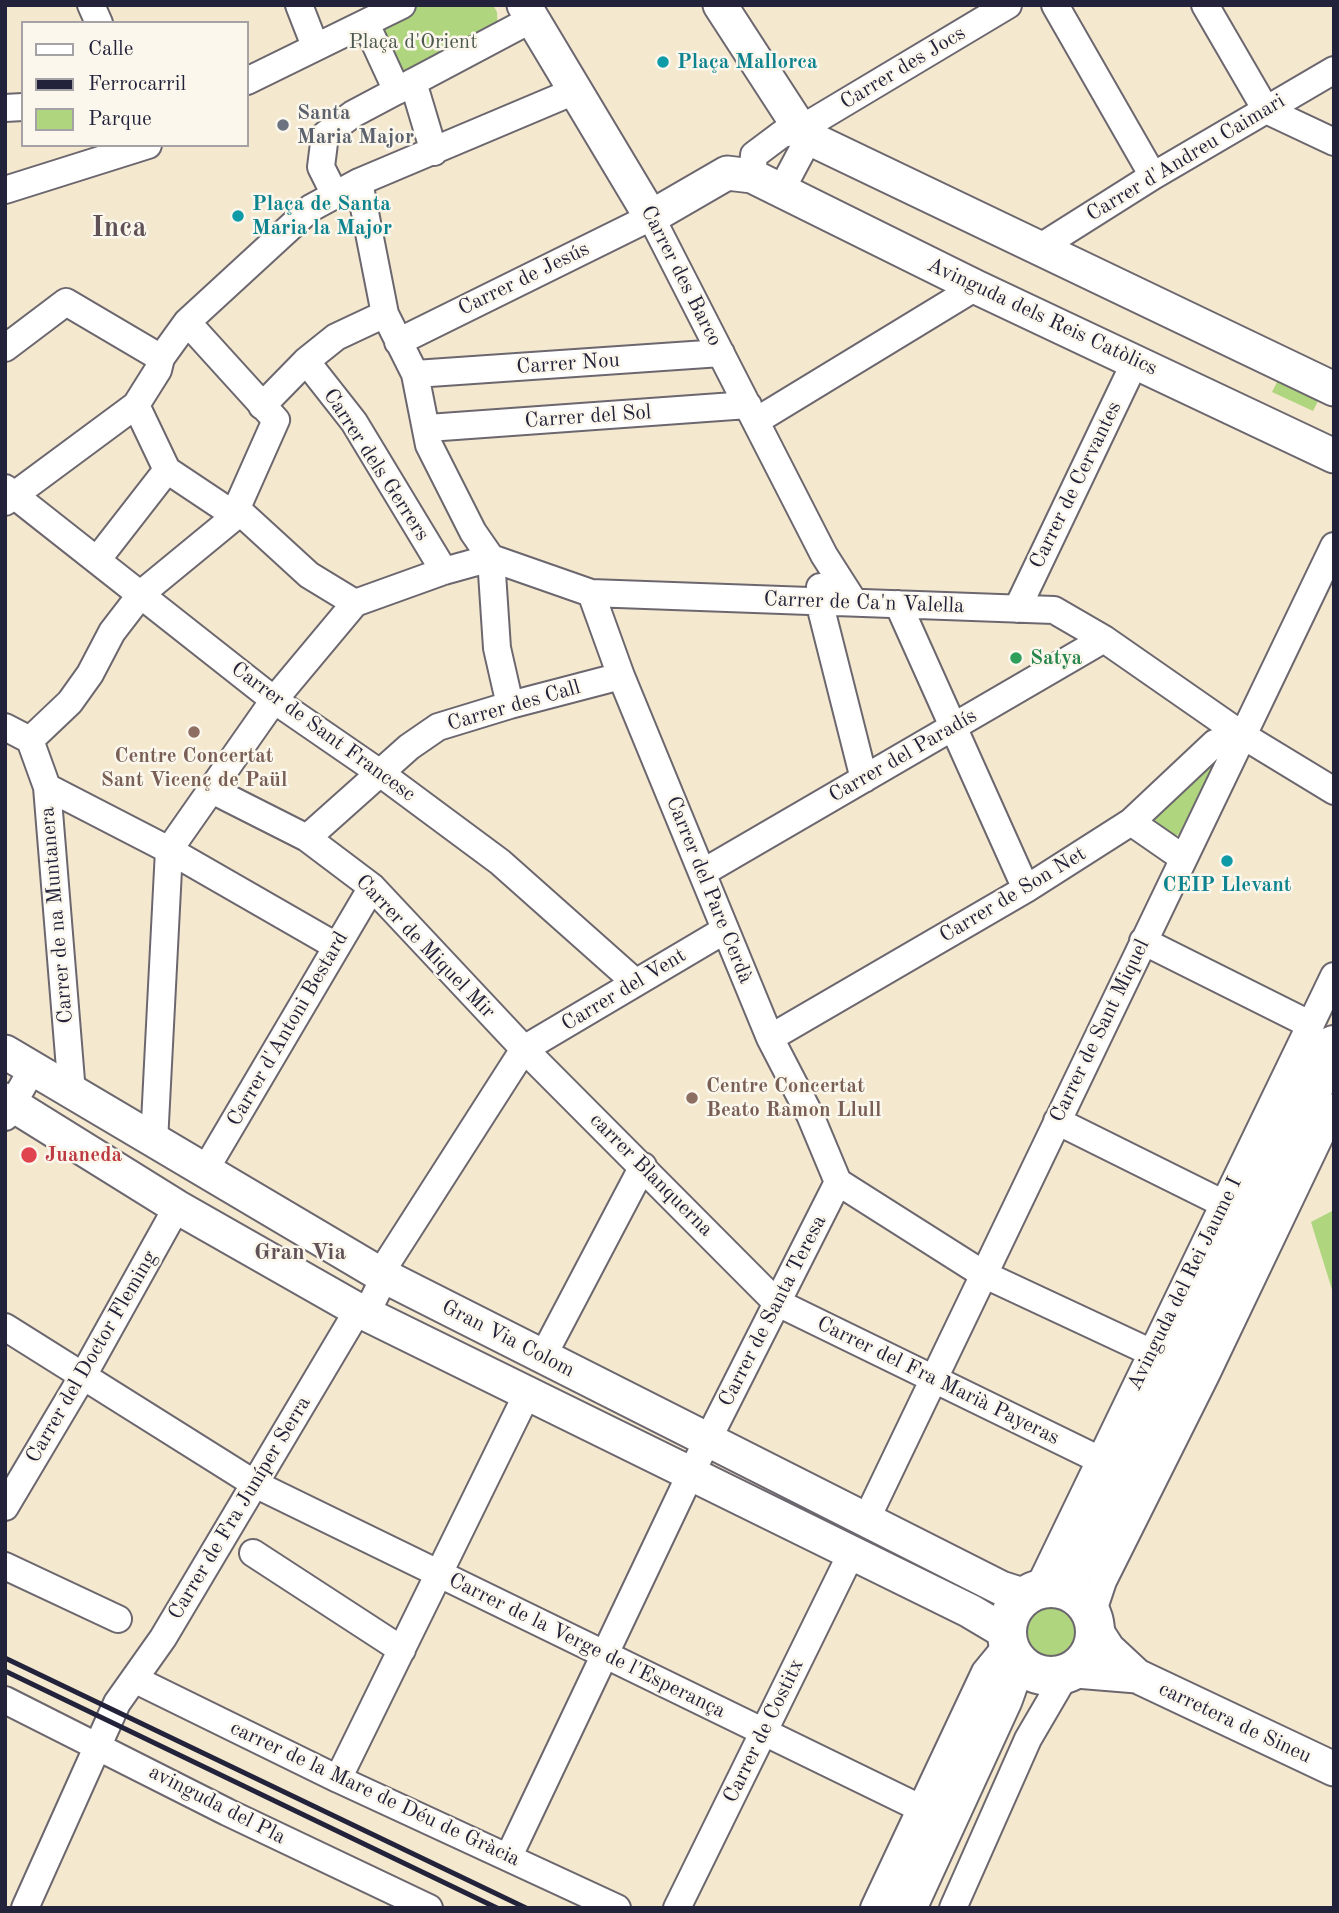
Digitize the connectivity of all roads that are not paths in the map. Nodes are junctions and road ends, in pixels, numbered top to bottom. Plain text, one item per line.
1 (91, 5) edge
2 (299, 5) edge
3 (402, 5) edge
4 (720, 5) edge
5 (1008, 5) edge
6 (1055, 5) edge
7 (1205, 5) edge
8 (528, 12) edge
9 (98, 21) edge
10 (366, 24) junction
11 (315, 46) junction
12 (1334, 70) edge
13 (248, 80) edge
14 (405, 87) junction
15 (577, 90) junction
16 (1266, 110) junction
17 (802, 133) junction
18 (1334, 142) edge
19 (142, 147) edge
20 (434, 152) junction
21 (1153, 176) junction
22 (762, 181) junction
23 (359, 182) junction
24 (5, 190) edge
25 (335, 195) junction
26 (651, 216) junction
27 (1039, 248) junction
28 (976, 287) junction
29 (385, 314) junction
30 (187, 323) junction
31 (398, 342) junction
32 (5, 348) edge
33 (721, 354) junction
34 (161, 358) junction
35 (306, 360) junction
36 (1135, 362) junction
37 (415, 374) junction
38 (1334, 389) edge
39 (136, 405) junction
40 (262, 406) junction
41 (752, 413) junction
42 (428, 428) junction
43 (1334, 456) edge
44 (167, 470) junction
45 (8, 495) edge
46 (238, 510) junction
47 (1334, 545) edge
48 (824, 555) junction
49 (492, 558) junction
50 (97, 560) junction
51 (444, 571) junction
52 (142, 593) junction
53 (591, 593) junction
54 (819, 601) junction
55 (854, 602) junction
56 (355, 603) junction
57 (898, 604) junction
58 (1017, 609) junction
59 (1104, 639) junction
60 (621, 676) junction
61 (274, 700) junction
62 (510, 705) junction
63 (5, 727) edge
64 (951, 728) junction
65 (1242, 735) junction
66 (30, 740) junction
67 (380, 773) junction
68 (864, 779) junction
69 (47, 787) junction
70 (212, 790) junction
71 (1334, 791) edge
72 (1131, 822) junction
73 (307, 838) junction
74 (169, 850) junction
75 (1183, 858) junction
76 (702, 873) junction
77 (372, 887) junction
78 (1026, 889) junction
79 (725, 930) junction
80 (1143, 941) junction
81 (336, 946) junction
82 (1334, 976) edge
83 (635, 982) junction
84 (1322, 1035) edge
85 (769, 1038) junction
86 (524, 1049) junction
87 (19, 1060) edge
88 (72, 1093) junction
89 (8, 1107) edge
90 (1334, 1107) edge
91 (1057, 1121) junction
92 (154, 1142) junction
93 (643, 1166) junction
94 (204, 1172) junction
95 (838, 1182) junction
96 (1224, 1204) junction
97 (177, 1206) junction
98 (380, 1274) junction
99 (983, 1274) junction
100 (776, 1302) junction
101 (358, 1310) junction
102 (5, 1327) edge
103 (542, 1358) junction
104 (1177, 1365) junction
105 (84, 1374) junction
106 (933, 1378) junction
107 (527, 1394) junction
108 (708, 1439) junction
109 (1100, 1460) junction
110 (690, 1475) junction
111 (255, 1483) junction
112 (5, 1507) edge
113 (867, 1518) junction
114 (253, 1553) dead end
115 (851, 1554) junction
116 (5, 1566) edge
117 (439, 1574) junction
118 (1065, 1604) junction
119 (118, 1619) dead end
120 (1009, 1644) junction
121 (402, 1650) junction
122 (604, 1655) junction
123 (1063, 1673) junction
124 (1137, 1676) junction
125 (134, 1679) junction
126 (5, 1700) edge
127 (1009, 1712) junction
128 (107, 1724) junction
129 (764, 1733) junction
130 (1334, 1769) edge
131 (338, 1779) junction
132 (920, 1808) junction
133 (509, 1856) junction
134 (25, 1908) edge
135 (429, 1908) edge
136 (617, 1908) edge
137 (677, 1908) edge
138 (874, 1908) edge
139 (907, 1908) edge
140 (928, 1908) edge
141 (953, 1908) edge

1 - 9 street
2 - 11 street
3 - 10 street
4 - 17 main road
5 - 17 street, Carrer des Jocs
6 - 21 street
7 - 16 street
8 - 14 street
8 - 15 main road, Carrer des Barco
10 - 11 street
10 - 14 street
11 - 13 street
12 - 16 street, Carrer d'Andreu Caimari
14 - 20 street
14 - 25 street
15 - 20 street
15 - 26 main road, Carrer des Barco
16 - 18 street
16 - 21 street, Carrer d'Andreu Caimari
17 - 22 street
17 - 22 street, Carrer des Jocs
17 - 27 main road
19 - 24 street
20 - 23 street
21 - 27 street, Carrer d'Andreu Caimari
22 - 26 main road
22 - 28 main road, Avinguda dels Reis Catòlics
23 - 25 street
23 - 29 street
25 - 30 street
26 - 31 street, Carrer de Jesús
26 - 33 street, Carrer des Barco
27 - 38 main road
28 - 36 main road, Avinguda dels Reis Catòlics
28 - 41 street
29 - 31 street
29 - 35 street
30 - 34 street
30 - 40 street
31 - 37 street
32 - 34 street
33 - 37 street, Carrer Nou
33 - 41 street, Carrer des Barco
34 - 39 street
35 - 40 street
35 - 51 street, Carrer dels Gerrers
36 - 43 main road, Avinguda dels Reis Catòlics
36 - 58 street, Carrer de Cervantes
37 - 42 street
39 - 44 street
39 - 45 street
40 - 46 street
41 - 42 street, Carrer del Sol
41 - 48 street, Carrer des Barco
42 - 49 street
44 - 46 street
44 - 50 street
45 - 50 street, Carrer de Sant Francesc
46 - 52 street
46 - 56 street
47 - 65 street, Carrer de Sant Miquel
48 - 54 street
48 - 55 street, Carrer des Barco
49 - 51 street
49 - 53 street, Carrer de Ca'n Valella
49 - 62 street
50 - 52 street, Carrer de Sant Francesc
51 - 56 street
52 - 61 street, Carrer de Sant Francesc
52 - 66 street
53 - 54 street, Carrer de Ca'n Valella
53 - 60 street, Carrer del Pare Cerdà
54 - 55 street, Carrer de Ca'n Valella
54 - 68 street
55 - 57 street, Carrer de Ca'n Valella
56 - 61 street
57 - 58 street, Carrer de Ca'n Valella
57 - 64 street
58 - 59 street, Carrer de Ca'n Valella
59 - 64 street, Carrer del Paradís
59 - 65 street, Carrer de Ca'n Valella
60 - 62 street, Carrer des Call
60 - 76 street, Carrer del Pare Cerdà
61 - 67 street, Carrer de Sant Francesc
61 - 70 street
62 - 67 street, Carrer des Call
63 - 66 street
64 - 68 street, Carrer del Paradís
64 - 78 street
65 - 71 street, Carrer de Ca'n Valella
65 - 72 street, Carrer de Son Net
65 - 75 street, Carrer de Sant Miquel
66 - 69 street, Carrer de na Muntanera
67 - 73 street, Carrer des Call
67 - 83 street, Carrer de Sant Francesc
68 - 76 street, Carrer del Paradís
69 - 74 street
69 - 88 street, Carrer de na Muntanera
70 - 73 street, Carrer de Miquel Mir
70 - 74 street
72 - 75 street
72 - 78 street, Carrer de Son Net
73 - 77 street, Carrer de Miquel Mir
74 - 81 street
74 - 92 street
75 - 80 street, Carrer de Sant Miquel
76 - 79 street, Carrer del Pare Cerdà
77 - 81 street, Carrer d'Antoni Bestard
77 - 86 street, Carrer de Miquel Mir
78 - 85 street, Carrer de Son Net
79 - 83 street, Carrer del Vent
79 - 85 street, Carrer del Pare Cerdà
80 - 84 street
80 - 91 street, Carrer de Sant Miquel
81 - 94 street, Carrer d'Antoni Bestard
82 - 84 street, Avinguda del Rei Jaume I
83 - 86 street, Carrer del Vent
84 - 96 street, Avinguda del Rei Jaume I
84 - 104 highway, Avinguda del Rei Jaume I
85 - 95 street, Carrer del Pare Cerdà
86 - 93 street, carrer Blanquerna
86 - 98 street, Carrer de Fra Juníper Serra
87 - 88 main road, Gran Via Colom
87 - 89 street
88 - 92 main road, Gran Via Colom
89 - 97 main road, Gran Via Colom
90 - 104 street, Avinguda del Rei Jaume I
91 - 96 street
91 - 99 street, Carrer de Sant Miquel
92 - 94 main road, Gran Via Colom
93 - 100 street, carrer Blanquerna
93 - 103 street
94 - 98 main road, Gran Via Colom
95 - 99 street
95 - 100 street, Carrer de Santa Teresa
96 - 104 street, Avinguda del Rei Jaume I
97 - 101 main road, Gran Via Colom
97 - 105 street, Carrer del Doctor Fleming
98 - 101 street, Carrer de Fra Juníper Serra
98 - 103 main road, Gran Via Colom
99 - 104 street
99 - 106 street, Carrer de Sant Miquel
100 - 106 street, Carrer del Fra Marià Payeras
100 - 108 street, Carrer de Santa Teresa
101 - 107 main road, Gran Via Colom
101 - 111 street, Carrer de Fra Juníper Serra
102 - 105 street, Carrer de la Verge de l'Esperança
103 - 108 main road, Gran Via Colom
104 - 109 street, Avinguda del Rei Jaume I
104 - 118 highway, Avinguda del Rei Jaume I
104 - 118 street, Avinguda del Rei Jaume I
105 - 111 street, Carrer de la Verge de l'Esperança
105 - 112 street, Carrer del Doctor Fleming
106 - 109 street, Carrer del Fra Marià Payeras
106 - 113 street, Carrer de Sant Miquel
107 - 110 main road, Gran Via Colom
107 - 117 street
108 - 110 street, Carrer de Santa Teresa
108 - 113 main road, Gran Via Colom
109 - 118 street, Avinguda del Rei Jaume I
110 - 115 main road, Gran Via Colom
110 - 122 street, Carrer de Santa Teresa
111 - 117 street, Carrer de la Verge de l'Esperança
111 - 125 street, Carrer de Fra Juníper Serra
113 - 118 main road, Gran Via Colom
114 - 121 street
115 - 120 main road, Gran Via Colom
115 - 129 street, Carrer de Costitx
116 - 119 street
117 - 121 street
117 - 122 street, Carrer de la Verge de l'Esperança
118 - 120 highway
118 - 123 highway
118 - 124 main road
120 - 123 highway
120 - 127 highway
120 - 132 street
121 - 131 street
122 - 129 street, Carrer de la Verge de l'Esperança
122 - 133 street, Carrer de Santa Teresa
123 - 124 main road
123 - 127 highway
123 - 141 street
124 - 130 main road, carretera de Sineu
125 - 128 street, Carrer de Fra Juníper Serra
125 - 131 street, carrer de la Mare de Déu de Gràcia
126 - 128 street, avinguda del Pla
127 - 139 highway
127 - 140 highway
128 - 134 street, Carrer de Fra Juníper Serra
128 - 135 street, avinguda del Pla
129 - 132 street, Carrer de la Verge de l'Esperança
129 - 137 street, Carrer de Costitx
131 - 133 street, carrer de la Mare de Déu de Gràcia
132 - 138 street
133 - 136 street, carrer de la Mare de Déu de Gràcia

